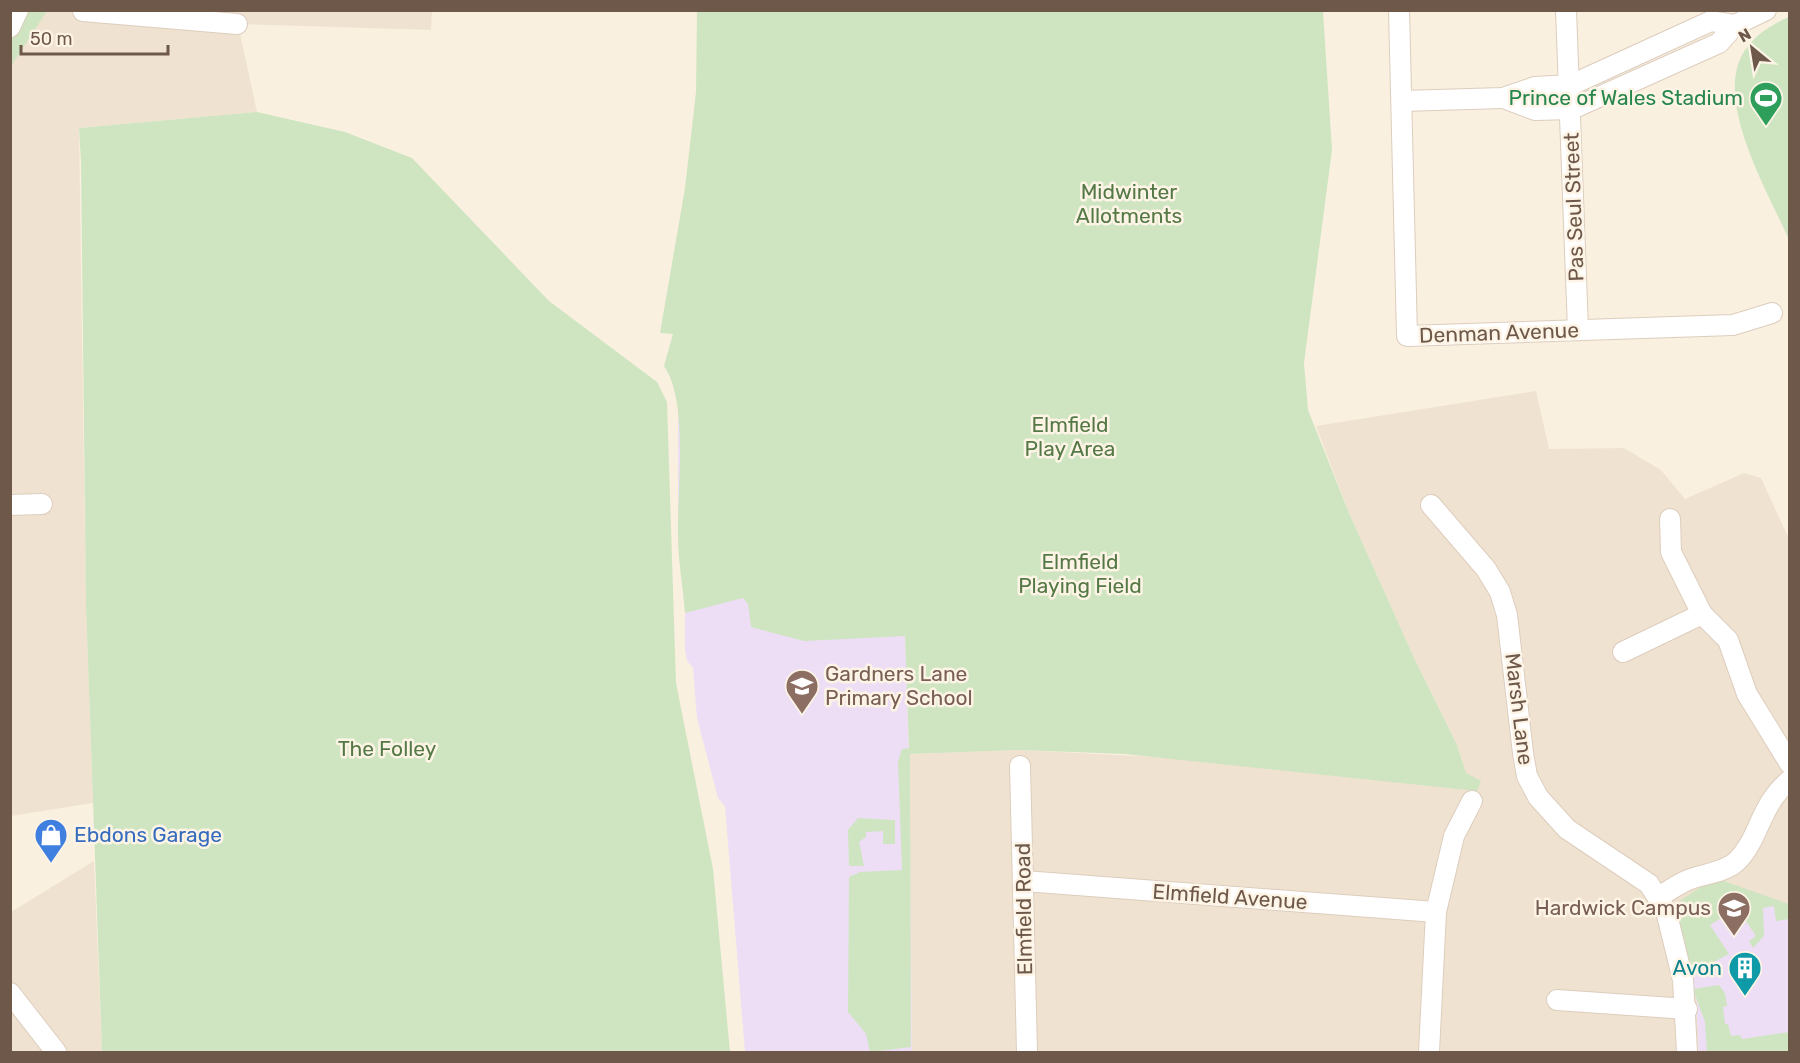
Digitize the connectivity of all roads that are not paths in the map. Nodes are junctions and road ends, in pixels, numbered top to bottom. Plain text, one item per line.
1 (18, 10) edge
2 (1399, 10) edge
3 (1566, 10) edge
4 (1766, 10) edge
5 (83, 11) edge
6 (164, 14) edge
7 (237, 24) dead end
8 (1735, 25) junction
9 (10, 27) edge
10 (1571, 85) junction
11 (1503, 98) junction
12 (1402, 101) junction
13 (1572, 109) junction
14 (1772, 313) dead end
15 (1578, 330) junction
16 (42, 504) dead end
17 (10, 505) edge
18 (1431, 505) dead end
19 (1670, 519) dead end
20 (1702, 614) junction
21 (1623, 652) dead end
22 (1790, 764) edge
23 (1020, 766) dead end
24 (1790, 780) edge
25 (1472, 801) dead end
26 (1024, 881) junction
27 (1659, 897) junction
28 (1436, 912) junction
29 (10, 993) edge
30 (1557, 1000) dead end
31 (1687, 1009) junction
32 (56, 1053) edge
33 (1027, 1053) edge
34 (1429, 1053) edge
35 (1687, 1053) edge

1 - 9 street
2 - 12 street, Denman Avenue
3 - 10 street, Pas Seul Street
4 - 8 street
5 - 6 street
6 - 7 street
8 - 10 street
8 - 13 street
10 - 11 street
10 - 13 street, Pas Seul Street
11 - 12 street
11 - 13 street
12 - 15 street, Denman Avenue
13 - 15 street, Pas Seul Street
14 - 15 street, Denman Avenue
16 - 17 street
18 - 27 street, Marsh Lane
19 - 20 street
20 - 21 street
20 - 22 street
23 - 26 street, Elmfield Road
24 - 27 street
25 - 28 street
26 - 28 street, Elmfield Avenue
26 - 33 street, Elmfield Road
27 - 31 street, Marsh Lane
28 - 34 street
29 - 32 street
30 - 31 street
31 - 35 street, Marsh Lane

